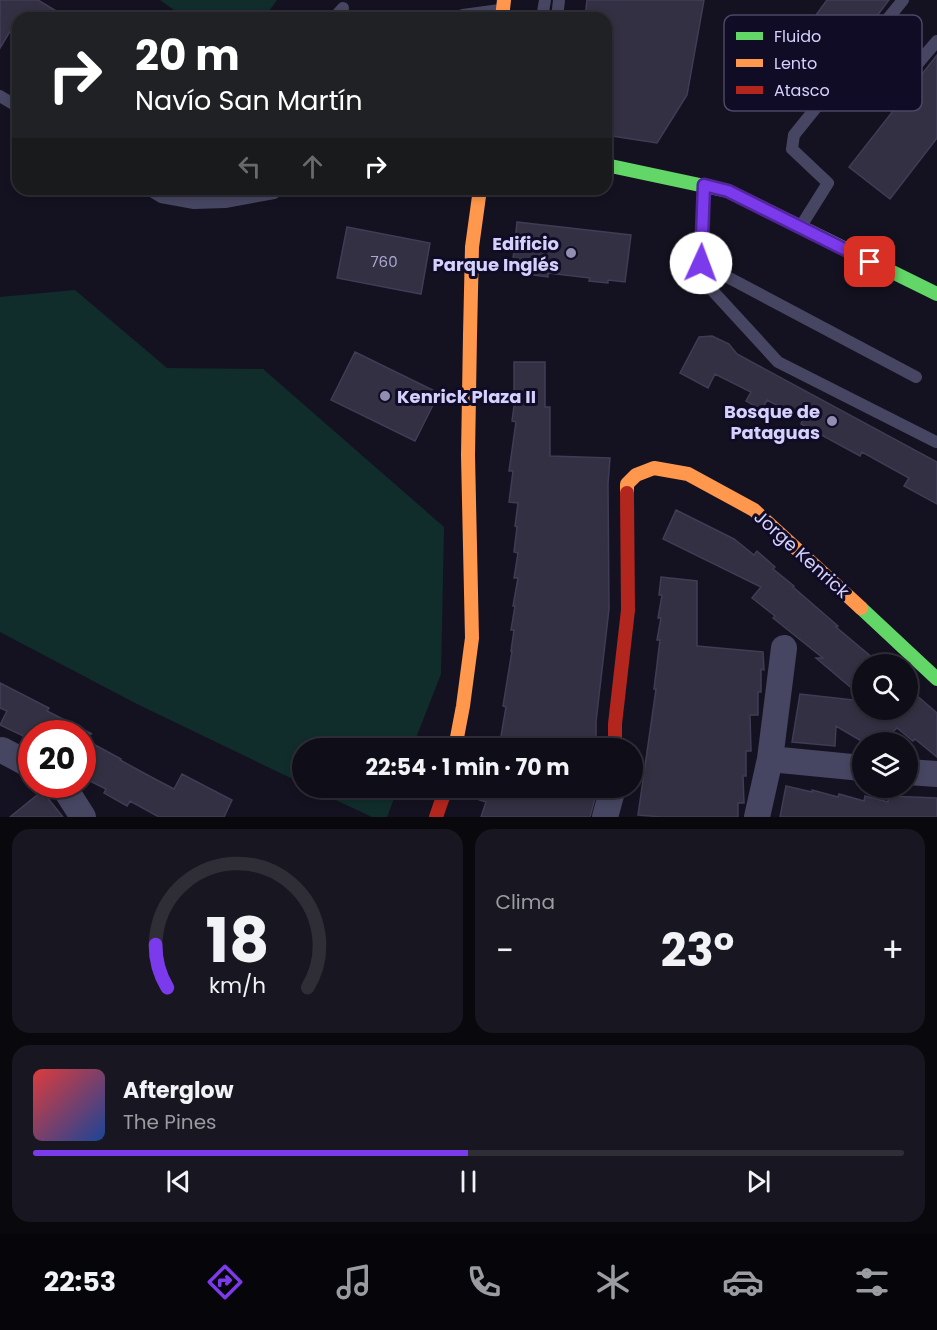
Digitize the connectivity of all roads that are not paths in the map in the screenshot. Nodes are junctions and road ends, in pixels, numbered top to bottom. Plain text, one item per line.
1 (903, 0) edge
2 (343, 8) dead end
3 (503, 9) edge
4 (339, 12) edge
5 (483, 12) edge
6 (891, 15) edge
7 (937, 40) edge
8 (922, 58) edge
9 (813, 111) edge
10 (612, 166) edge
11 (704, 185) junction
12 (158, 195) edge
13 (194, 195) edge
14 (263, 195) edge
15 (479, 195) edge
16 (194, 203) junction
17 (800, 227) junction
18 (701, 263) junction
19 (937, 294) edge
20 (916, 376) dead end
21 (936, 442) edge
22 (784, 648) dead end
23 (937, 679) edge
24 (457, 738) edge
25 (615, 738) edge
26 (2, 750) dead end
27 (18, 759) edge
28 (770, 759) junction
29 (852, 767) edge
30 (918, 773) edge
31 (937, 774) edge
32 (71, 798) edge
33 (443, 798) edge
34 (610, 798) edge
35 (83, 817) edge
36 (436, 817) edge
37 (605, 817) edge
38 (757, 817) edge

1 - 6 lane
2 - 4 lane
3 - 5 lane
7 - 8 lane
9 - 17 lane
10 - 11 street
11 - 17 street
11 - 18 lane
12 - 16 lane
13 - 16 lane
14 - 16 lane
15 - 24 street
17 - 19 street
18 - 20 lane
18 - 21 lane
22 - 28 street
23 - 25 street, Jorge Kenrick
26 - 27 street
28 - 29 street
28 - 38 street
30 - 31 street
32 - 35 street
33 - 36 street
34 - 37 street

